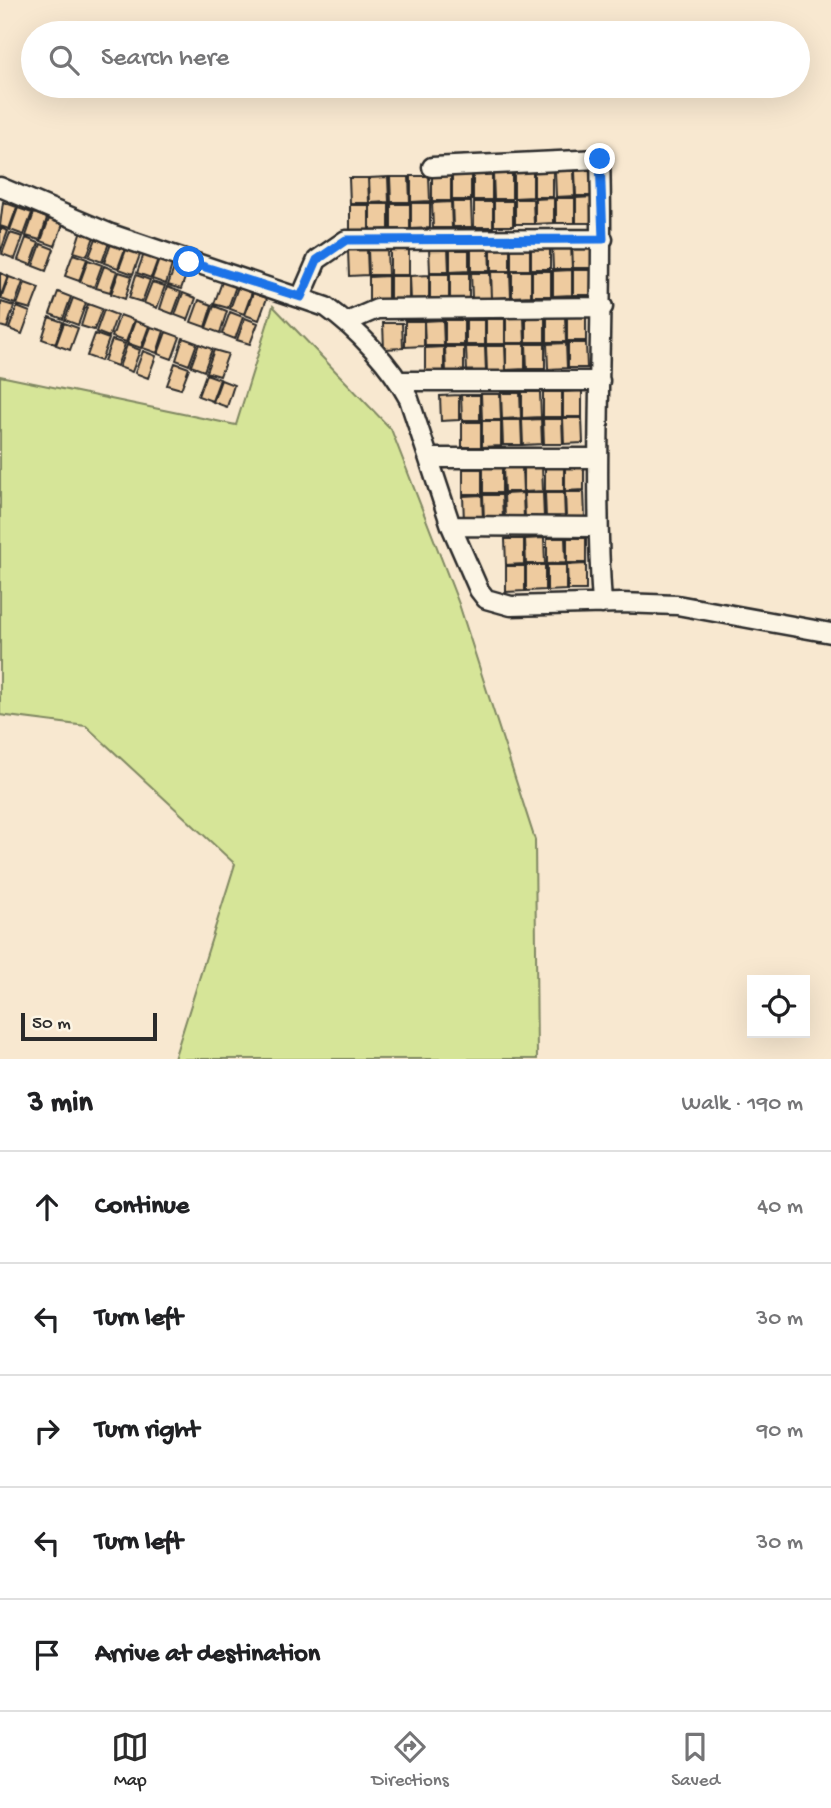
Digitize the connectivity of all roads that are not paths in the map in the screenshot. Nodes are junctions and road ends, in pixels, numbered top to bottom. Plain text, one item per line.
1 (432, 167) dead end
2 (0, 187) edge
3 (603, 239) junction
4 (301, 297) junction
5 (603, 307) junction
6 (347, 322) junction
7 (399, 381) junction
8 (600, 381) junction
9 (431, 458) junction
10 (598, 458) junction
11 (451, 526) junction
12 (597, 527) junction
13 (602, 604) junction
14 (831, 633) edge

1 - 3 street
2 - 4 street
3 - 4 street
3 - 5 street
4 - 6 street
5 - 6 street
5 - 8 street
6 - 7 street
7 - 8 street
7 - 9 street
8 - 10 street
9 - 10 street
9 - 11 street
10 - 12 street
11 - 12 street
11 - 13 street
12 - 13 street
13 - 14 street

